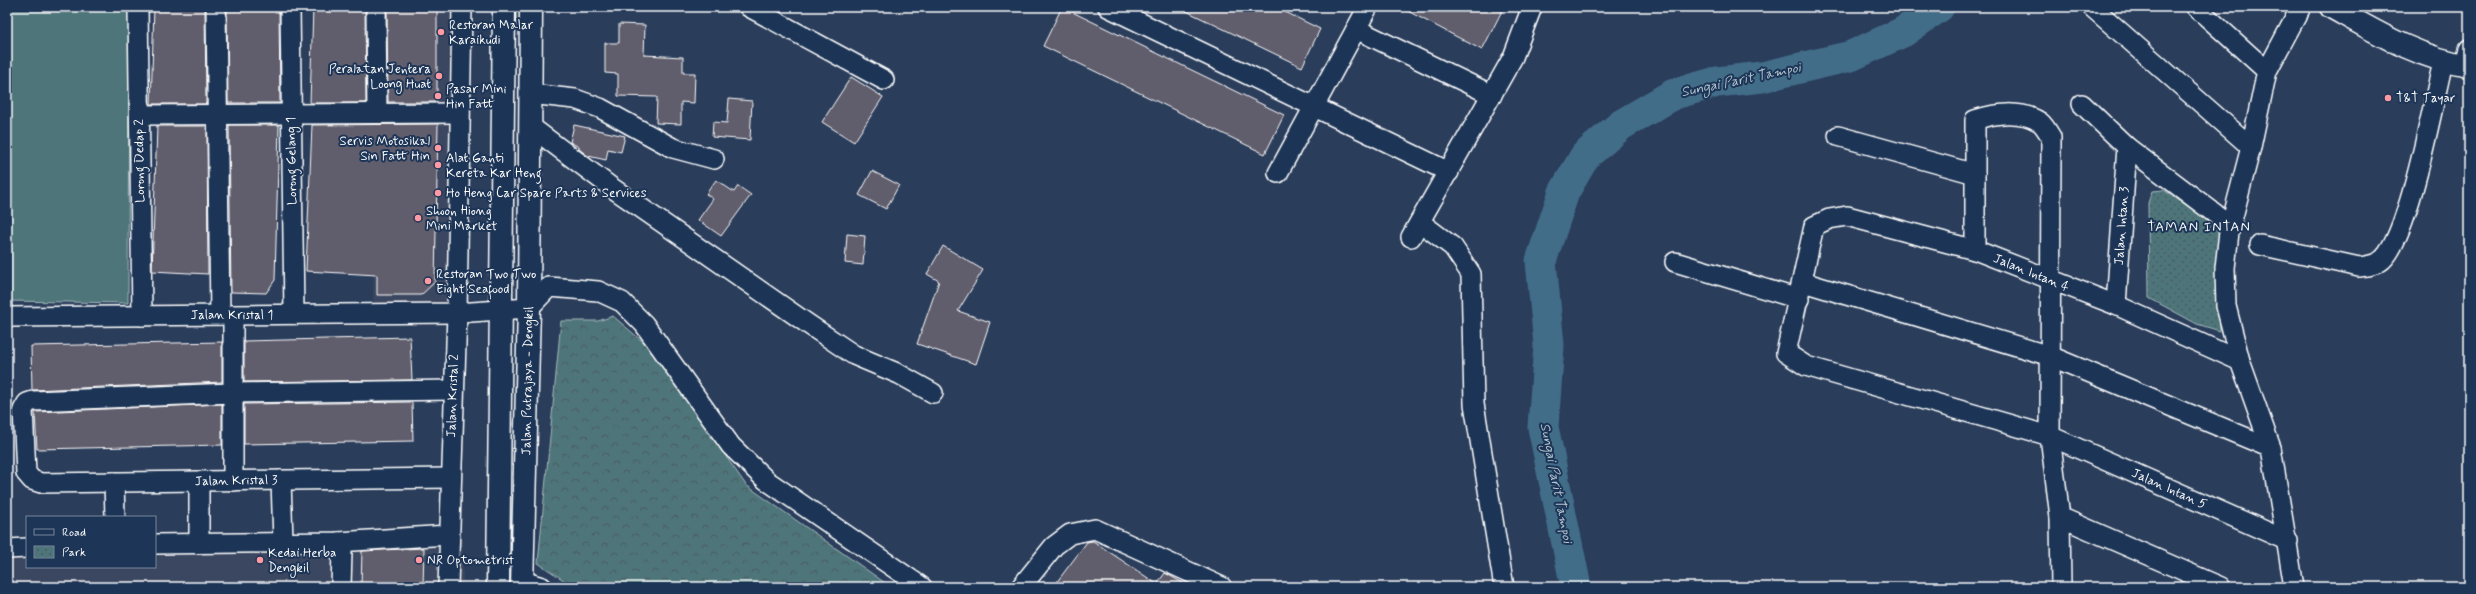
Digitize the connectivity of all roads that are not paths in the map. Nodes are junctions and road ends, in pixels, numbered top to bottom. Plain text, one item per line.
1 (138, 7) edge
2 (216, 7) edge
3 (290, 7) edge
4 (376, 7) edge
5 (462, 7) edge
6 (504, 7) edge
7 (531, 7) edge
8 (749, 7) edge
9 (1108, 7) edge
10 (1368, 7) edge
11 (1532, 7) edge
12 (2092, 7) edge
13 (2196, 7) edge
14 (2301, 7) edge
15 (2331, 7) edge
16 (1356, 28) junction
17 (2467, 60) edge
18 (2443, 62) junction
19 (2267, 71) junction
20 (884, 80) dead end
21 (530, 94) junction
22 (1492, 95) junction
23 (2082, 104) dead end
24 (1314, 106) junction
25 (377, 113) junction
26 (458, 113) junction
27 (291, 114) junction
28 (217, 115) junction
29 (140, 116) junction
30 (530, 126) junction
31 (1838, 136) dead end
32 (2127, 147) junction
33 (2251, 147) junction
34 (714, 159) dead end
35 (1449, 172) junction
36 (1278, 174) dead end
37 (1975, 174) junction
38 (2230, 226) junction
39 (2260, 245) dead end
40 (1975, 250) junction
41 (1675, 262) dead end
42 (2050, 281) junction
43 (1801, 291) junction
44 (2116, 305) junction
45 (529, 308) junction
46 (502, 309) junction
47 (456, 313) junction
48 (294, 314) junction
49 (227, 315) junction
50 (142, 316) junction
51 (7, 317) edge
52 (2050, 356) junction
53 (2240, 361) junction
54 (454, 390) junction
55 (232, 393) junction
56 (933, 393) dead end
57 (2050, 436) junction
58 (2271, 448) junction
59 (450, 478) junction
60 (281, 480) junction
61 (199, 481) junction
62 (233, 481) junction
63 (114, 482) junction
64 (115, 516) edge
65 (2060, 517) junction
66 (448, 535) junction
67 (283, 541) junction
68 (338, 542) junction
69 (2288, 542) junction
70 (199, 543) junction
71 (156, 544) edge
72 (26, 548) edge
73 (7, 549) edge
74 (529, 585) edge
75 (341, 587) edge
76 (448, 587) edge
77 (498, 587) edge
78 (922, 587) edge
79 (1021, 587) edge
80 (1222, 587) edge
81 (1504, 587) edge
82 (2061, 587) edge
83 (2221, 587) edge
84 (2294, 587) edge

1 - 29 street, Lorong Dedap 2
2 - 28 street
3 - 27 street, Lorong Gelang 1
4 - 25 street
5 - 26 street, Jalan Kristal 2
6 - 46 main road, Jalan Putrajaya - Dengkil
7 - 21 main road, Jalan Putrajaya - Dengkil
8 - 20 street
9 - 24 street
10 - 16 street
11 - 22 street
12 - 33 street
13 - 19 street
14 - 19 street
15 - 18 main road
16 - 22 street
16 - 24 street
17 - 18 main road
18 - 39 street
19 - 33 street
21 - 30 main road, Jalan Putrajaya - Dengkil
21 - 34 street
22 - 35 street
23 - 32 street
24 - 35 street
24 - 36 street
25 - 26 street
25 - 27 street
26 - 47 street, Jalan Kristal 2
27 - 28 street
27 - 48 street, Lorong Gelang 1
28 - 29 street
28 - 49 street
29 - 50 street, Lorong Dedap 2
30 - 45 main road, Jalan Putrajaya - Dengkil
30 - 56 street
31 - 37 street
32 - 38 street
32 - 44 street, Jalan Intan 3
33 - 38 street
35 - 81 street
37 - 40 street
37 - 42 street
38 - 53 street
40 - 42 street, Jalan Intan 4
40 - 43 street, Jalan Intan 4
41 - 43 street
42 - 44 street, Jalan Intan 4
42 - 52 street
43 - 52 street
43 - 57 street, Jalan Intan 5
44 - 53 street, Jalan Intan 4
45 - 46 street, Jalan Kristal 1
45 - 74 main road, Jalan Putrajaya - Dengkil
45 - 78 street
46 - 47 street, Jalan Kristal 1
46 - 77 main road, Jalan Putrajaya - Dengkil
47 - 48 street, Jalan Kristal 1
47 - 54 street, Jalan Kristal 2
48 - 49 street, Jalan Kristal 1
49 - 50 street, Jalan Kristal 1
49 - 55 street
50 - 51 street, Jalan Kristal 1
52 - 57 street
52 - 58 street
53 - 58 street
54 - 55 street
54 - 59 street, Jalan Kristal 2
55 - 62 street
55 - 63 street, Jalan Kristal 3
57 - 65 street
57 - 69 street, Jalan Intan 5
58 - 69 street
59 - 60 street, Jalan Kristal 3
59 - 66 street, Jalan Kristal 2
60 - 62 street, Jalan Kristal 3
60 - 67 street
61 - 62 street, Jalan Kristal 3
61 - 63 street, Jalan Kristal 3
61 - 70 street
63 - 64 street
65 - 82 street
65 - 83 street
66 - 68 street
66 - 76 street, Jalan Kristal 2
67 - 68 street
67 - 70 street
68 - 75 street
69 - 84 street
70 - 71 street
72 - 73 street
79 - 80 street

